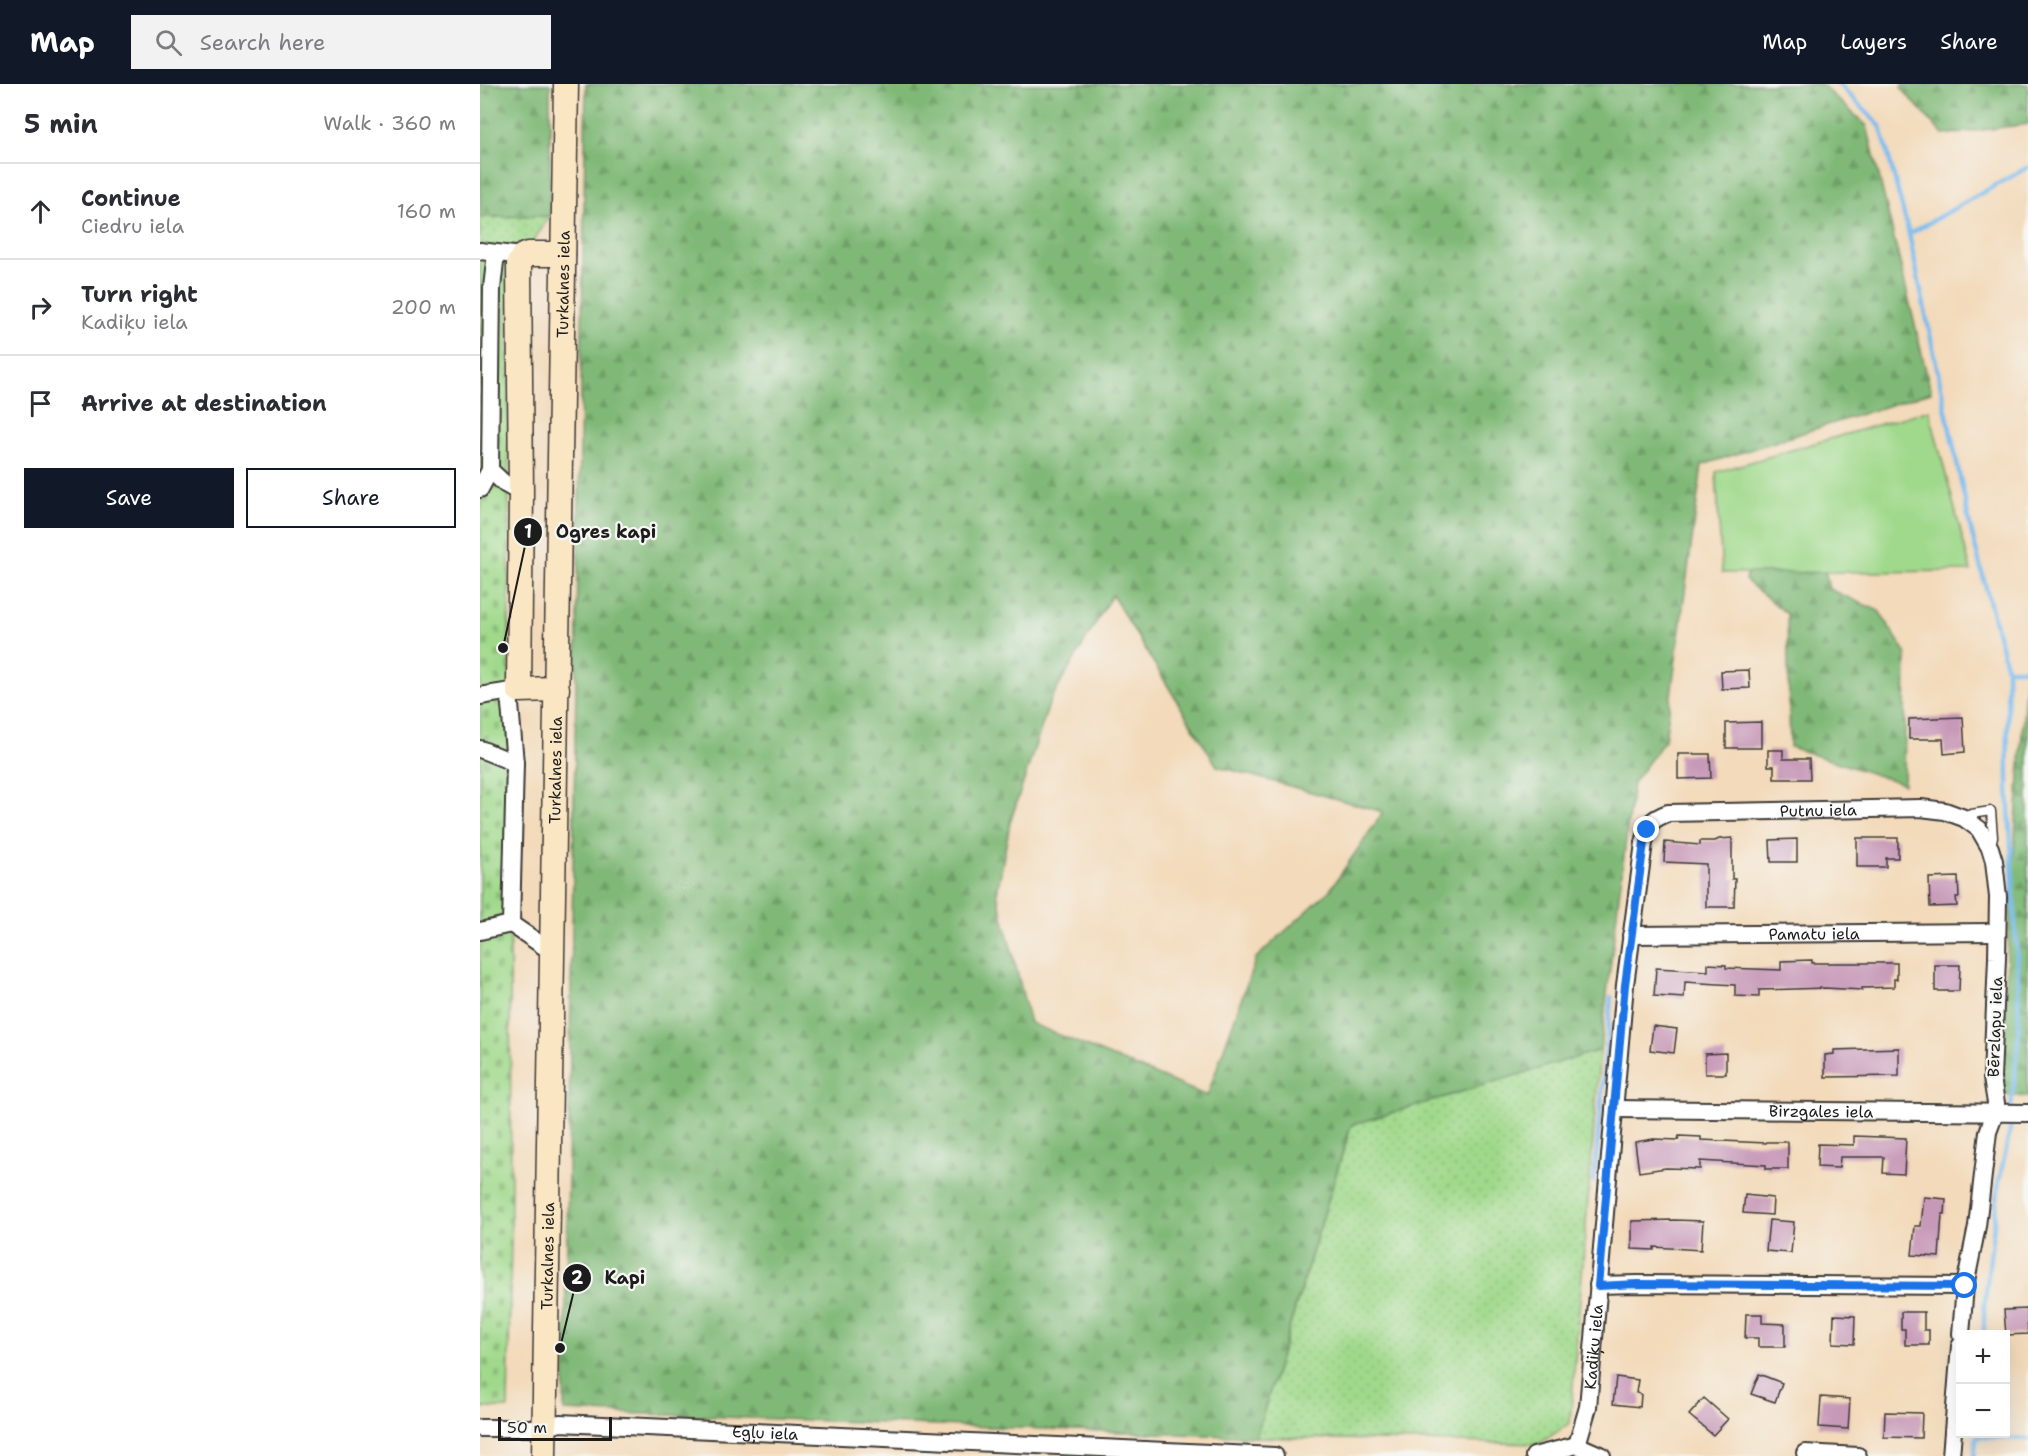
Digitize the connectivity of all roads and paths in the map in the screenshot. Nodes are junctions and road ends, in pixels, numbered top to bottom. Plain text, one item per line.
1 (566, 84) edge
2 (488, 252) edge
3 (563, 254) junction
4 (523, 256) junction
5 (490, 470) junction
6 (480, 489) edge
7 (521, 493) junction
8 (557, 689) junction
9 (514, 691) junction
10 (480, 696) edge
11 (480, 749) edge
12 (516, 763) junction
13 (1654, 818) joint
14 (1964, 818) junction
15 (1979, 829) joint
16 (1990, 848) junction
17 (511, 924) junction
18 (480, 931) edge
19 (1997, 932) junction
20 (1631, 935) junction
21 (552, 952) junction
22 (1614, 1108) junction
23 (1995, 1113) junction
24 (2028, 1113) edge
25 (1598, 1286) junction
26 (1965, 1286) junction
27 (1961, 1330) edge
28 (1957, 1384) edge
29 (480, 1428) edge
30 (544, 1428) junction
31 (1577, 1445) junction
32 (1063, 1451) edge
33 (1143, 1453) edge
34 (1805, 1453) dead end
35 (544, 1456) edge
36 (1275, 1456) edge
37 (1534, 1456) edge
38 (1602, 1456) edge
39 (1858, 1456) edge
40 (1951, 1456) edge

1 - 3 main road, Turkalnes iela
2 - 4 street
2 - 5 street
3 - 4 main road
3 - 8 main road, Turkalnes iela
4 - 7 main road
5 - 6 street
5 - 7 street
7 - 9 main road
8 - 9 main road
8 - 21 main road, Turkalnes iela
9 - 10 street
9 - 12 street
11 - 12 street
12 - 17 street
13 - 14 street, Putnu iela
13 - 20 street, Kadiķu iela
14 - 15 street, Putnu iela
14 - 16 lane
15 - 16 street, Bērzlapu iela
16 - 19 street, Bērzlapu iela
17 - 18 street
17 - 21 street
19 - 20 street, Pamatu iela
19 - 23 street, Bērzlapu iela
20 - 22 street, Kadiķu iela
21 - 30 main road, Turkalnes iela
22 - 23 street, Birzgales iela
22 - 25 street, Kadiķu iela
23 - 24 street, Birzgales iela
23 - 26 street, Bērzlapu iela
25 - 26 street
25 - 31 street, Kadiķu iela
26 - 27 street, Bērzlapu iela
28 - 40 street
29 - 30 street, Egļu iela
30 - 32 street, Egļu iela
30 - 35 main road, Turkalnes iela
31 - 37 street
31 - 38 street
32 - 33 street, Egļu iela
33 - 36 street, Egļu iela
34 - 39 street

